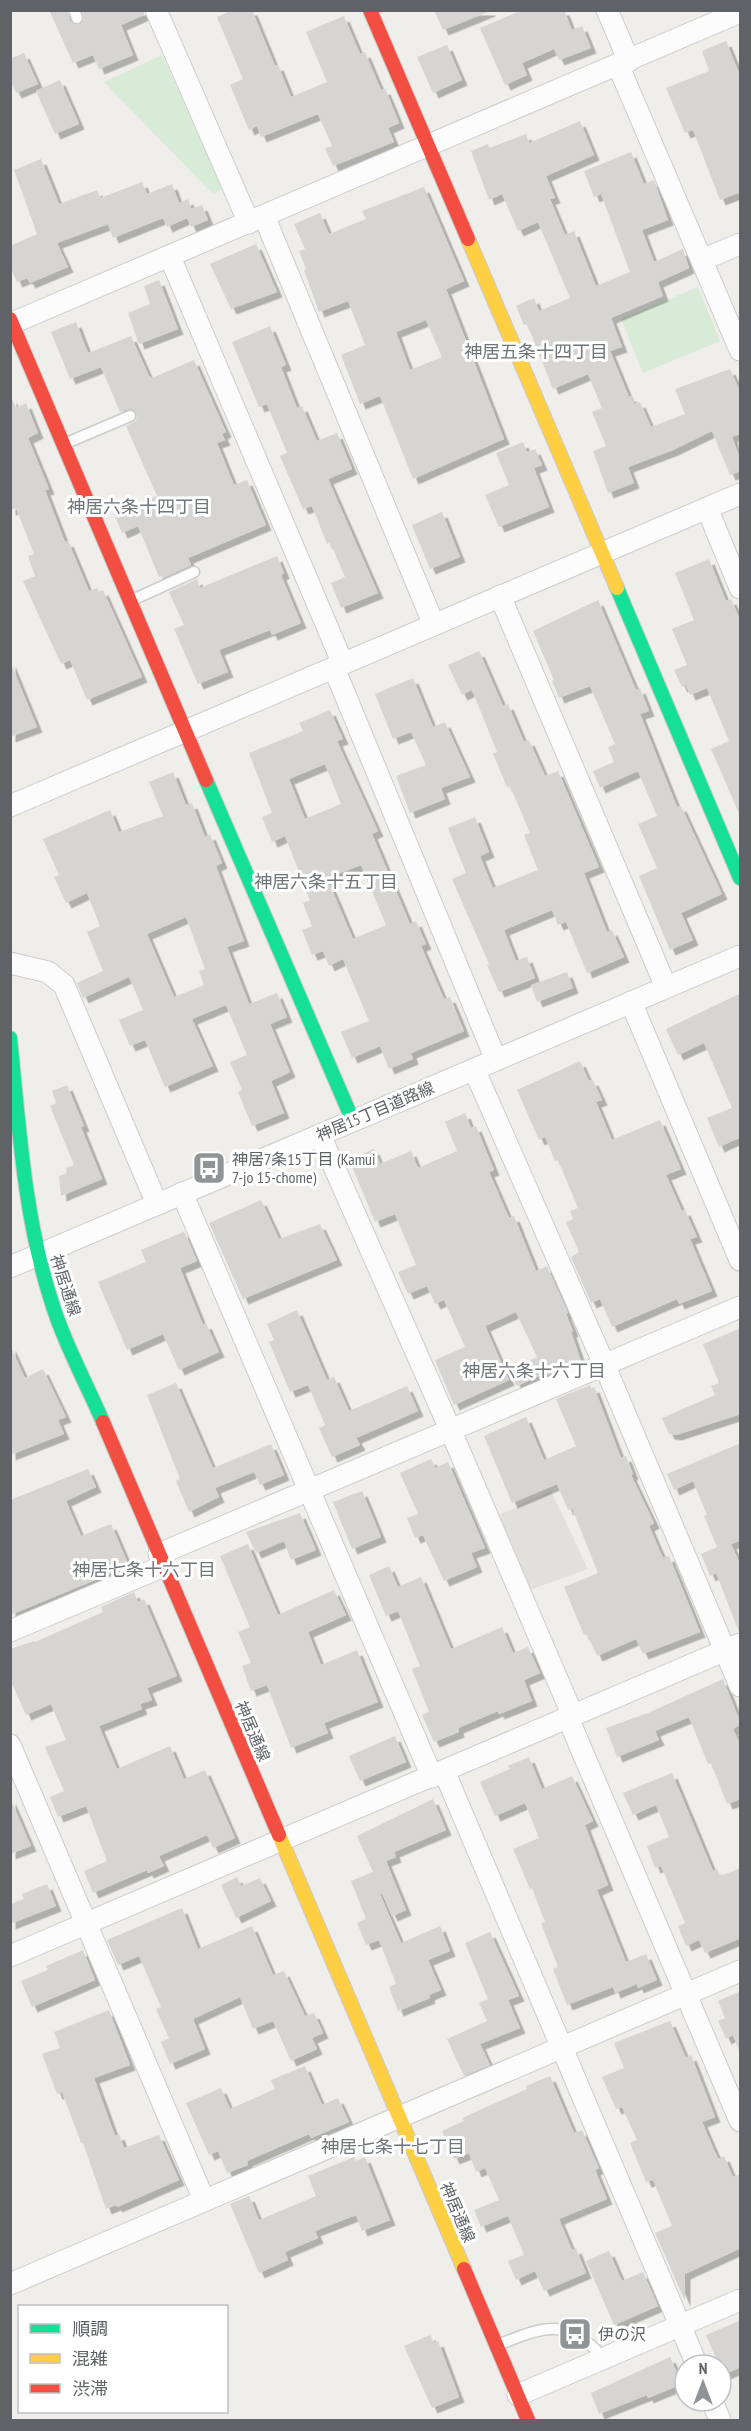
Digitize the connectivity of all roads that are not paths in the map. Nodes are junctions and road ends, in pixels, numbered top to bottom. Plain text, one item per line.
1 (156, 10) edge
2 (370, 10) edge
3 (607, 10) edge
4 (741, 12) edge
5 (623, 63) junction
6 (428, 146) junction
7 (257, 219) junction
8 (741, 244) edge
9 (170, 257) junction
10 (702, 260) junction
11 (11, 322) edge
12 (741, 351) edge
13 (130, 416) dead end
14 (64, 444) junction
15 (741, 494) edge
16 (707, 508) junction
17 (602, 553) junction
18 (194, 572) dead end
19 (741, 588) edge
20 (500, 596) junction
21 (130, 601) junction
22 (434, 625) junction
23 (338, 665) junction
24 (185, 732) junction
25 (10, 806) edge
26 (741, 878) edge
27 (741, 956) edge
28 (10, 963) edge
29 (666, 987) junction
30 (631, 1002) junction
31 (10, 1038) edge
32 (496, 1060) junction
33 (474, 1069) junction
34 (353, 1121) junction
35 (320, 1135) junction
36 (182, 1193) junction
37 (157, 1204) junction
38 (38, 1255) junction
39 (741, 1260) edge
40 (10, 1267) edge
41 (741, 1307) edge
42 (604, 1364) junction
43 (450, 1429) junction
44 (309, 1489) junction
45 (162, 1560) junction
46 (10, 1631) edge
47 (733, 1648) edge
48 (741, 1686) edge
49 (571, 1717) junction
50 (10, 1745) edge
51 (16, 1773) edge
52 (438, 1774) junction
53 (282, 1841) junction
54 (87, 1923) junction
55 (10, 1956) edge
56 (741, 1971) edge
57 (687, 1995) junction
58 (561, 2049) junction
59 (399, 2118) junction
60 (741, 2121) edge
61 (204, 2200) junction
62 (10, 2284) edge
63 (741, 2300) edge
64 (680, 2326) junction
65 (497, 2345) junction
66 (692, 2353) edge
67 (604, 2358) junction
68 (518, 2395) junction
69 (528, 2421) edge

1 - 7 street
2 - 6 street
3 - 5 street
4 - 5 street
5 - 6 street
5 - 10 street
6 - 7 street
6 - 17 street
7 - 9 street
7 - 22 street
8 - 10 street
9 - 11 street
9 - 23 street
10 - 12 street
11 - 14 street
13 - 14 lane
14 - 21 street
15 - 16 street
16 - 17 street
16 - 19 street
17 - 20 street
17 - 26 street
18 - 21 lane
20 - 22 street
20 - 29 street
21 - 24 street
22 - 23 street
23 - 24 street
23 - 32 street
24 - 25 street
24 - 34 street
27 - 29 street, 神居15丁目道路線
28 - 37 street
29 - 30 street, 神居15丁目道路線
30 - 32 street, 神居15丁目道路線
30 - 39 street
31 - 38 street, 神居通線
32 - 33 street, 神居15丁目道路線
33 - 34 street, 神居15丁目道路線
33 - 42 street
34 - 35 street, 神居15丁目道路線
35 - 36 street, 神居15丁目道路線
35 - 43 street
36 - 37 street, 神居15丁目道路線
36 - 44 street
37 - 38 street, 神居15丁目道路線
38 - 40 street, 神居15丁目道路線
38 - 45 street, 神居通線
41 - 42 street
42 - 43 street
42 - 47 street
43 - 44 street
43 - 49 street
44 - 45 street
44 - 52 street
45 - 46 street
45 - 53 street, 神居通線
47 - 48 street
47 - 49 street
49 - 52 street
49 - 57 street
50 - 51 street
51 - 54 street
52 - 53 street
52 - 58 street
53 - 54 street
53 - 59 street, 神居通線
54 - 55 street
54 - 61 street
56 - 57 street
57 - 58 street
57 - 60 street
58 - 59 street
58 - 64 street
59 - 61 street
59 - 65 street, 神居通線
61 - 62 street
63 - 64 street
64 - 66 street
64 - 67 street
65 - 67 lane
65 - 68 street, 神居通線
67 - 68 street
68 - 69 street, 神居通線

